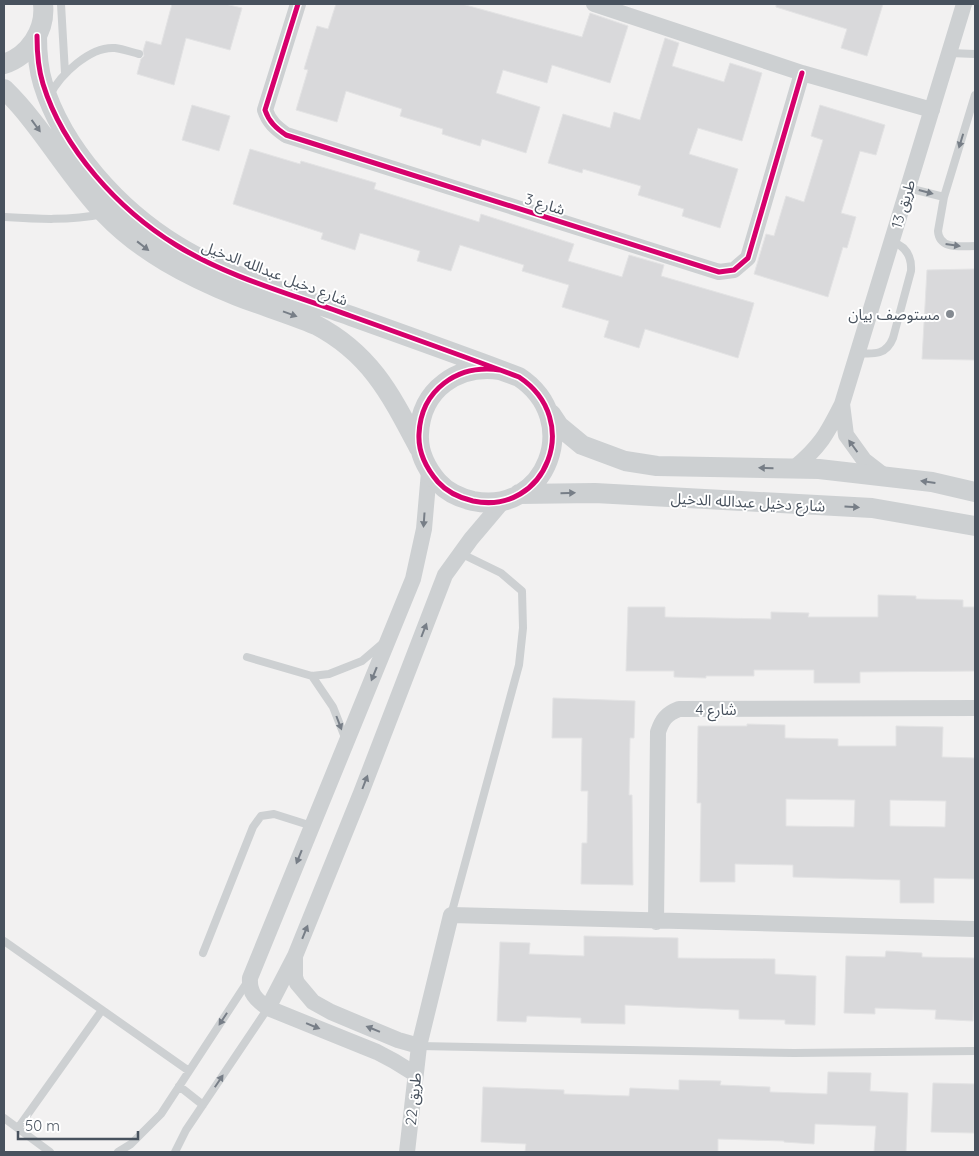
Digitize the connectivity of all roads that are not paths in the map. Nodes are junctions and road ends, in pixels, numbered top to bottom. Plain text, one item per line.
1 (42, 4) edge
2 (60, 4) edge
3 (298, 4) edge
4 (594, 4) edge
5 (964, 4) edge
6 (37, 36) junction
7 (950, 53) junction
8 (138, 54) dead end
9 (975, 54) edge
10 (4, 64) edge
11 (65, 73) junction
12 (802, 73) junction
13 (4, 89) edge
14 (975, 95) edge
15 (48, 99) junction
16 (932, 110) junction
17 (908, 188) junction
18 (944, 197) junction
19 (105, 214) junction
20 (4, 217) edge
21 (891, 241) junction
22 (975, 246) edge
23 (856, 353) junction
24 (500, 370) junction
25 (842, 404) junction
26 (547, 408) junction
27 (421, 452) junction
28 (793, 469) junction
29 (429, 472) junction
30 (886, 477) junction
31 (975, 492) edge
32 (511, 497) junction
33 (975, 526) edge
34 (460, 553) junction
35 (388, 639) junction
36 (247, 657) dead end
37 (312, 676) junction
38 (975, 708) edge
39 (346, 742) junction
40 (312, 826) junction
41 (451, 915) junction
42 (656, 922) junction
43 (975, 929) edge
44 (4, 941) edge
45 (203, 953) dead end
46 (295, 956) junction
47 (250, 978) junction
48 (268, 1008) junction
49 (102, 1010) junction
50 (418, 1046) junction
51 (975, 1051) edge
52 (190, 1071) junction
53 (415, 1074) junction
54 (179, 1086) junction
55 (203, 1105) junction
56 (4, 1118) edge
57 (18, 1128) junction
58 (50, 1152) edge
59 (118, 1152) edge
60 (175, 1152) edge
61 (407, 1152) edge

1 - 6 street
2 - 11 lane
3 - 12 street, شارع 3
4 - 12 street
5 - 7 street, طريق 13
6 - 10 street
6 - 15 street, شارع دخيل عبدالله الدخيل
7 - 9 lane
7 - 16 street, طريق 13
8 - 11 lane
11 - 15 lane
12 - 16 street
13 -> 19 street
14 -> 18 lane
15 - 24 street, شارع دخيل عبدالله الدخيل
16 - 17 street, طريق 13
17 -> 18 lane
17 - 21 street, طريق 13
18 -> 22 lane
19 - 20 lane
19 -> 27 street
21 - 23 street, طريق 13
21 - 23 lane
23 - 25 street, طريق 13
24 - 26 street
24 - 27 street
25 - 28 street, طريق 13
30 -> 25 street, طريق 13
28 -> 26 street
26 - 32 street
27 - 29 street
28 - 30 street
29 - 32 street
29 -> 35 street
31 -> 30 street
32 -> 33 street, شارع دخيل عبدالله الدخيل
32 - 34 street
34 - 41 lane
46 -> 34 street
35 - 37 lane
35 -> 39 street
36 - 37 lane
37 -> 39 lane
38 - 42 street, شارع 4
39 - 40 street
40 - 45 lane
40 -> 47 street
41 - 42 street
41 - 50 street, طريق 22
42 - 43 street
44 - 49 lane
46 - 48 street
50 -> 46 street
47 - 48 street
47 -> 52 lane
48 -> 53 street
55 -> 48 lane
49 - 52 lane
49 - 57 lane
50 - 51 lane
50 - 53 street, طريق 22
52 - 54 lane
53 - 61 street, طريق 22
54 - 55 lane
54 - 59 lane
55 - 60 lane
56 - 57 lane
57 - 58 lane

